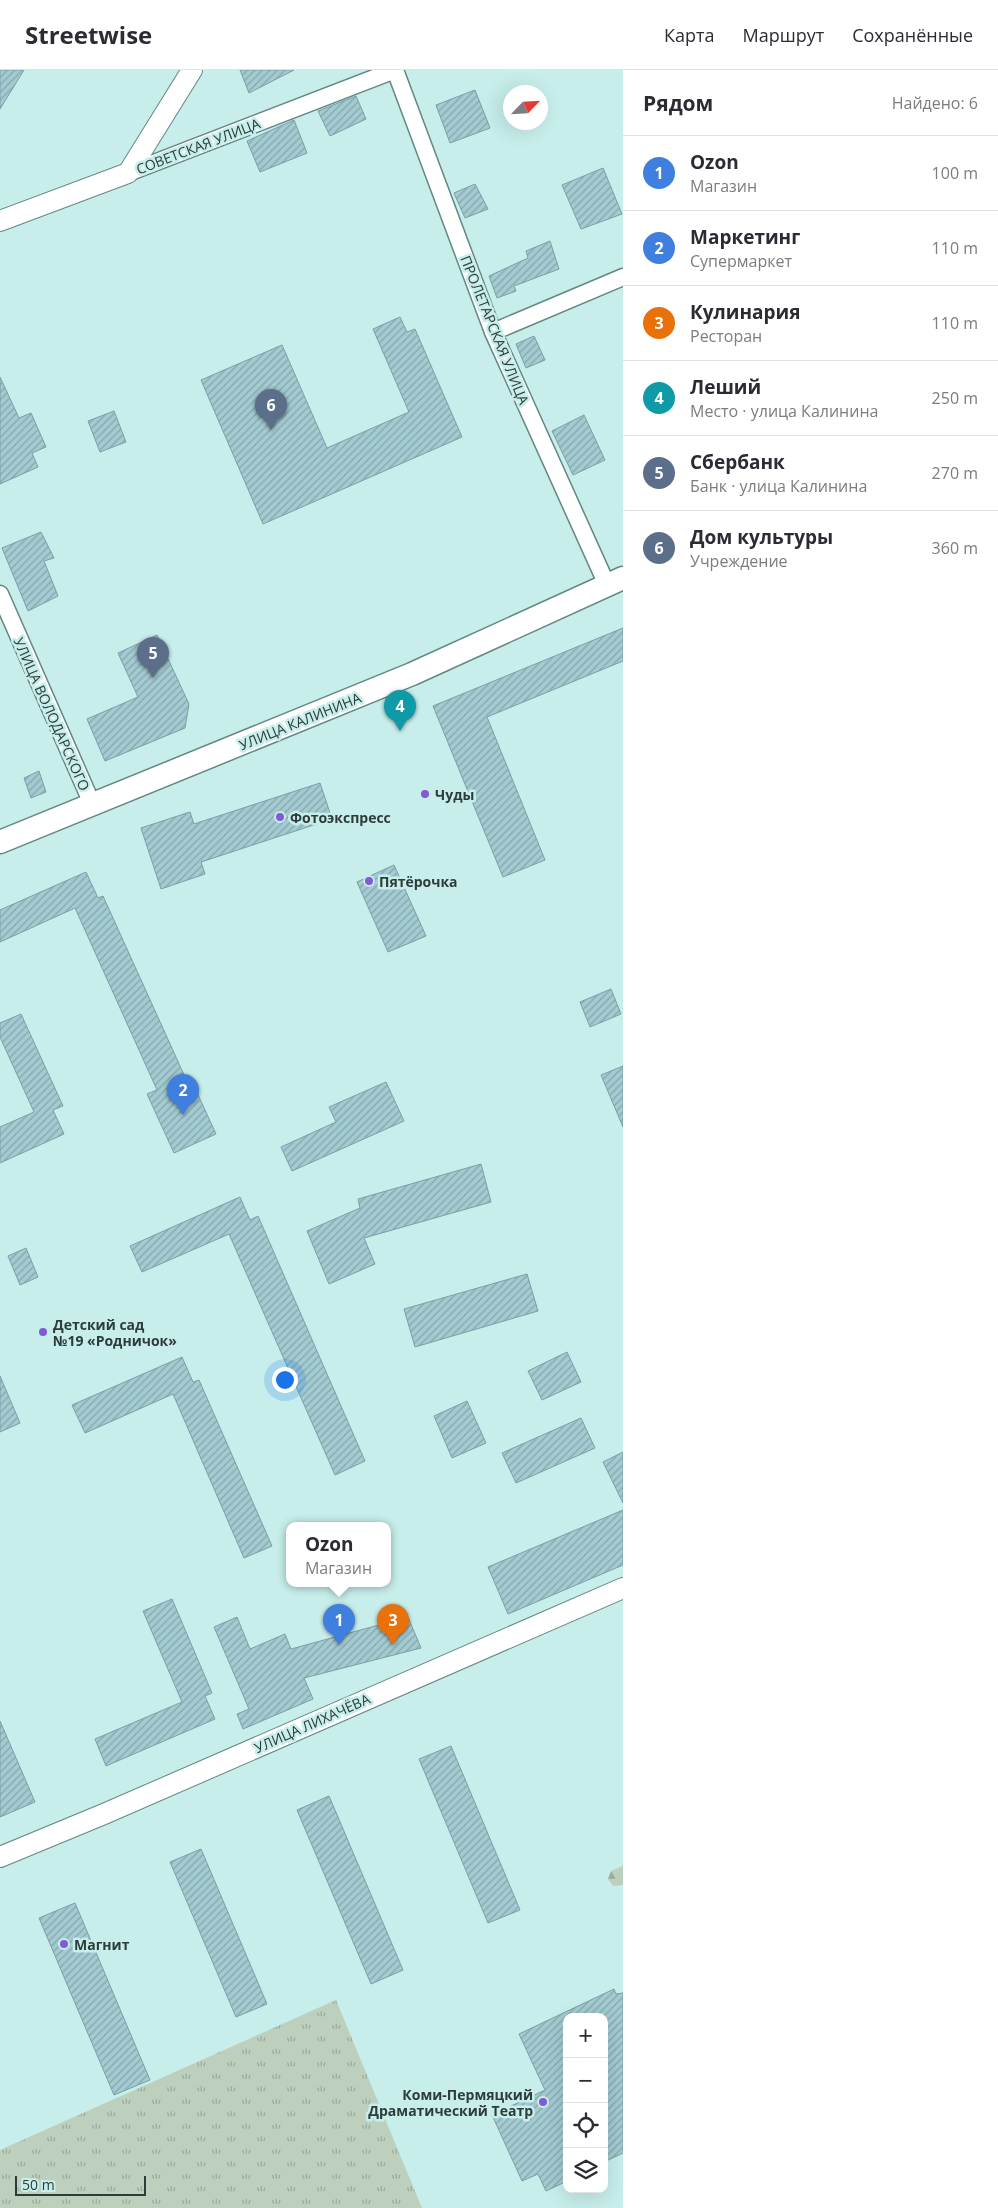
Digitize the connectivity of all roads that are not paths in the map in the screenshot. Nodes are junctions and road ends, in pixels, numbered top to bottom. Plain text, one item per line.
1 (192, 70) edge
2 (395, 70) edge
3 (128, 173) junction
4 (0, 221) edge
5 (623, 277) edge
6 (493, 332) junction
7 (615, 582) edge
8 (0, 594) edge
9 (93, 806) junction
10 (0, 842) edge
11 (623, 1588) edge
12 (0, 1857) edge

1 - 3 street
2 - 3 street, СОВЕТСКАЯ УЛИЦА
2 - 6 street, ПРОЛЕТАРСКАЯ УЛИЦА
3 - 4 street, СОВЕТСКАЯ УЛИЦА
5 - 6 street
6 - 7 street, ПРОЛЕТАРСКАЯ УЛИЦА
7 - 9 main road, УЛИЦА КАЛИНИНА
8 - 9 street, УЛИЦА ВОЛОДАРСКОГО
9 - 10 main road, УЛИЦА КАЛИНИНА
11 - 12 street, УЛИЦА ЛИХАЧЁВА

